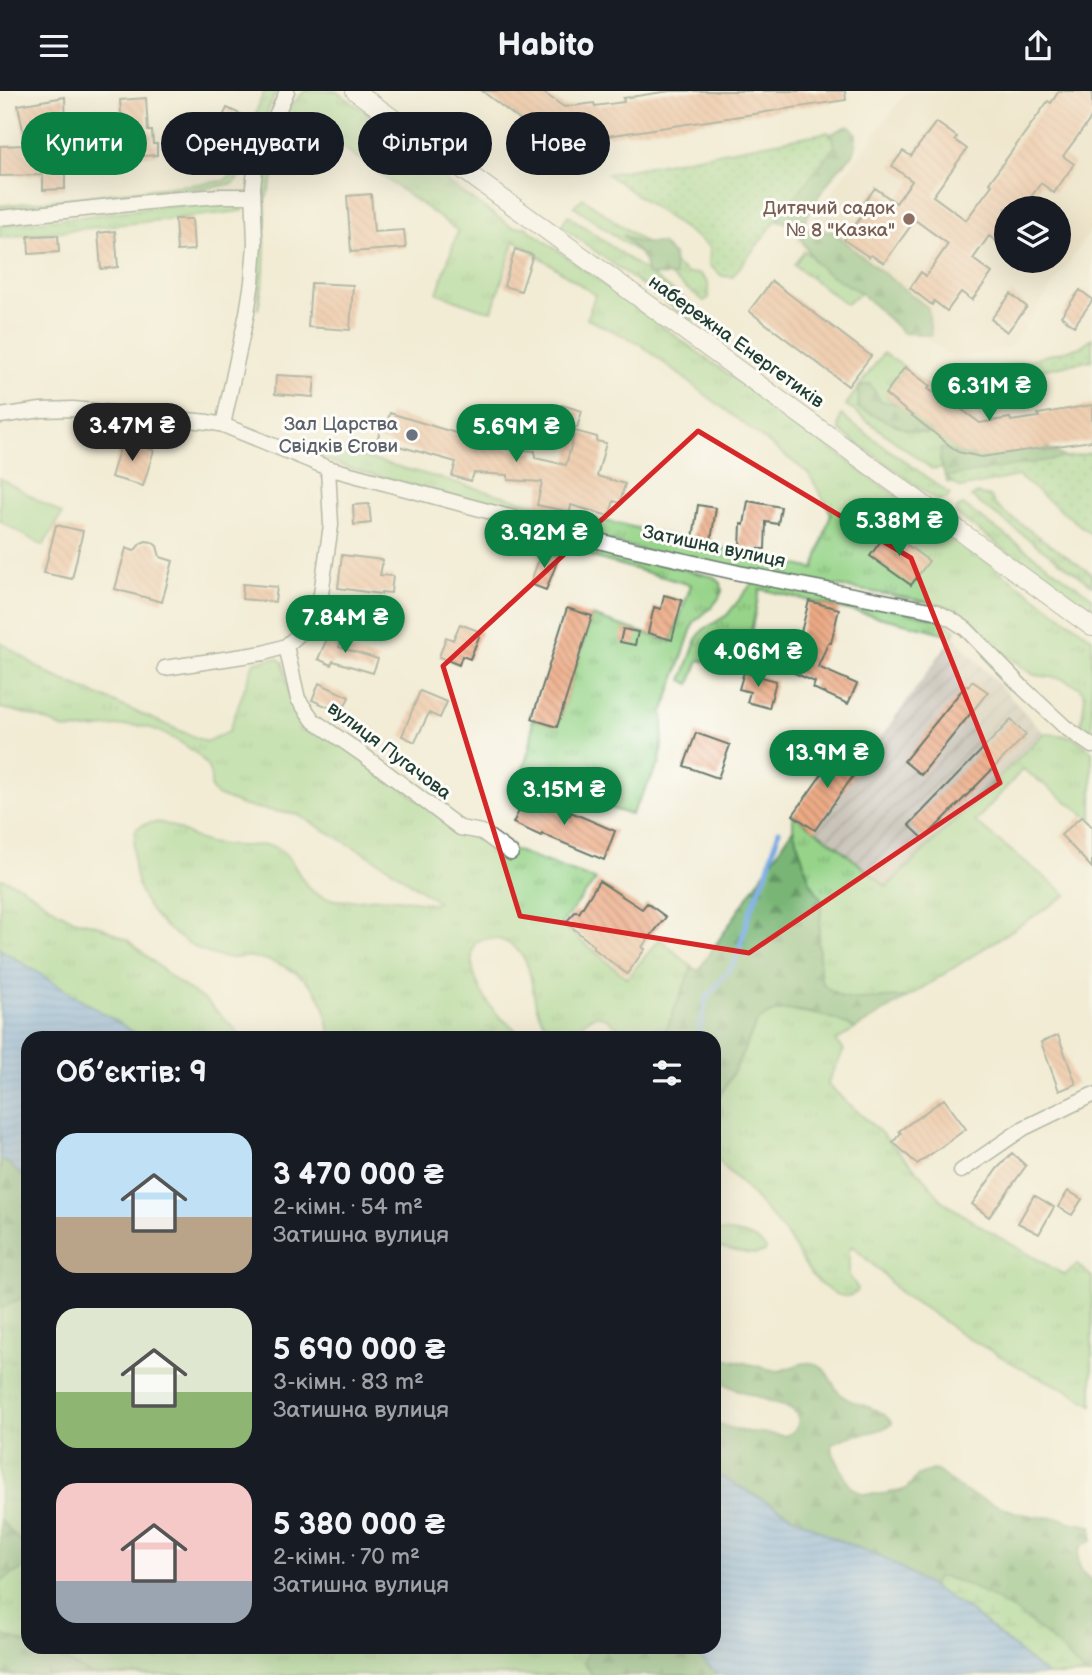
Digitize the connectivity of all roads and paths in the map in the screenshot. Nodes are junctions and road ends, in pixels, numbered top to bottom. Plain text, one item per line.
1 (287, 91) edge
2 (355, 91) edge
3 (253, 196) junction
4 (0, 218) edge
5 (0, 416) edge
6 (223, 425) junction
7 (328, 468) junction
8 (1092, 627) edge
9 (286, 646) junction
10 (165, 668) dead end
11 (1092, 746) edge
12 (511, 853) dead end
13 (1092, 1095) edge
14 (961, 1171) dead end

1 - 3 street
2 - 8 street, набережна Енергетиків
3 - 4 street
3 - 6 street
5 - 6 street, Затишна вулиця
6 - 7 street, Затишна вулиця
7 - 9 street
7 - 11 street, Затишна вулиця
9 - 10 street
9 - 12 street, вулиця Пугачова
13 - 14 street

